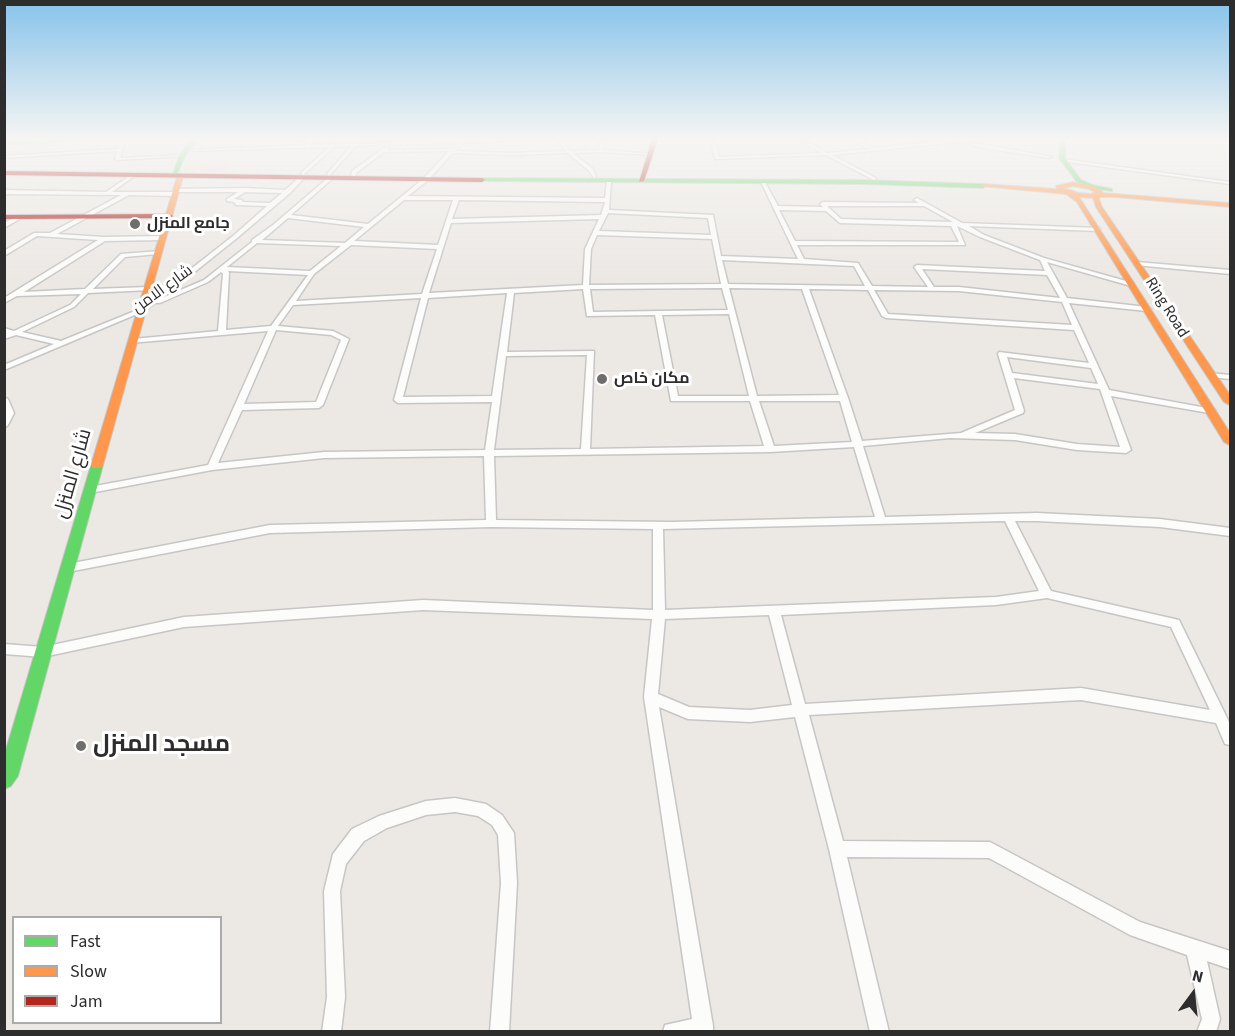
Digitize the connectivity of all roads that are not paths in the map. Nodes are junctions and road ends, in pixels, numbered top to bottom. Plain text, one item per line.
1 (115, 187) edge
2 (159, 187) edge
3 (176, 187) edge
4 (214, 187) edge
5 (295, 187) edge
6 (295, 187) edge
7 (311, 187) edge
8 (318, 187) edge
9 (416, 187) edge
10 (608, 187) edge
11 (766, 187) edge
12 (999, 187) edge
13 (1007, 187) edge
14 (1066, 187) edge
15 (1089, 187) edge
16 (244, 190) junction
17 (316, 190) junction
18 (258, 191) junction
19 (289, 191) junction
20 (1066, 191) junction
21 (1094, 191) junction
22 (4, 192) edge
23 (107, 193) junction
24 (129, 193) junction
25 (404, 198) junction
26 (1184, 199) junction
27 (456, 200) junction
28 (607, 200) junction
29 (917, 200) dead end
30 (240, 201) junction
31 (1230, 201) edge
32 (272, 205) junction
33 (927, 205) junction
34 (1230, 206) edge
35 (776, 208) junction
36 (827, 209) junction
37 (604, 214) junction
38 (169, 216) junction
39 (287, 216) junction
40 (4, 217) edge
41 (20, 217) junction
42 (88, 217) junction
43 (449, 221) junction
44 (953, 224) junction
45 (965, 225) junction
46 (4, 226) edge
47 (369, 226) junction
48 (1097, 229) junction
49 (596, 233) junction
50 (51, 235) junction
51 (714, 237) junction
52 (104, 239) junction
53 (254, 241) junction
54 (793, 243) junction
55 (349, 244) junction
56 (160, 245) junction
57 (440, 247) junction
58 (4, 254) edge
59 (717, 258) junction
60 (1042, 259) junction
61 (802, 261) junction
62 (1137, 264) junction
63 (220, 269) junction
64 (1230, 272) edge
65 (312, 273) junction
66 (1049, 273) junction
67 (1131, 284) junction
68 (726, 286) junction
69 (586, 287) junction
70 (805, 287) junction
71 (872, 288) junction
72 (932, 288) junction
73 (148, 289) junction
74 (511, 290) junction
75 (86, 293) junction
76 (19, 294) junction
77 (425, 295) junction
78 (1064, 299) junction
79 (4, 301) edge
80 (291, 303) junction
81 (143, 309) junction
82 (1147, 309) junction
83 (733, 312) junction
84 (658, 313) junction
85 (273, 328) junction
86 (1077, 328) junction
87 (4, 330) edge
88 (15, 333) junction
89 (222, 333) junction
90 (4, 337) edge
91 (133, 340) junction
92 (62, 344) junction
93 (503, 354) junction
94 (1094, 366) junction
95 (4, 368) edge
96 (1010, 375) junction
97 (1188, 375) junction
98 (1213, 376) junction
99 (1230, 377) edge
100 (1105, 390) junction
101 (844, 398) junction
102 (4, 399) edge
103 (497, 399) junction
104 (754, 399) junction
105 (1230, 402) edge
106 (238, 407) junction
107 (1212, 412) junction
108 (4, 425) edge
109 (961, 436) junction
110 (1230, 442) edge
111 (858, 444) junction
112 (770, 449) junction
113 (585, 452) junction
114 (489, 453) junction
115 (212, 467) junction
116 (90, 490) junction
117 (1009, 519) junction
118 (881, 520) junction
119 (491, 523) junction
120 (658, 526) junction
121 (1230, 532) edge
122 (68, 568) junction
123 (1047, 594) junction
124 (774, 610) junction
125 (658, 615) junction
126 (4, 649) edge
127 (44, 652) junction
128 (651, 697) junction
129 (800, 710) junction
130 (1221, 718) junction
131 (1230, 739) edge
132 (4, 780) edge
133 (837, 849) junction
134 (1195, 949) junction
135 (1230, 960) edge
136 (704, 1029) edge
137 (331, 1032) edge
138 (499, 1032) edge
139 (672, 1032) edge
140 (880, 1032) edge
141 (1206, 1032) edge

1 - 23 street
2 - 24 street
3 - 38 main road, شارع المنزل
4 - 16 street
5 - 19 street, شارع الامن
6 - 19 street
7 - 17 street
8 - 17 street
9 - 25 street
10 - 28 street
11 - 35 street
12 - 20 main road
13 - 20 main road
14 - 20 main road
15 - 21 main road
16 - 18 street
16 - 30 street
17 - 39 street
18 - 19 street
18 - 30 street
19 - 32 street, شارع الامن
20 - 21 main road
20 - 48 main road, Ring Road
21 - 26 main road
21 - 62 main road, Ring Road
22 - 23 street
23 - 24 street
24 - 42 street
25 - 27 street
25 - 47 street
26 - 31 main road
26 - 34 main road
27 - 28 street
27 - 43 street
28 - 37 street
29 - 33 street
30 - 32 street
32 - 81 street, شارع الامن
33 - 36 street
33 - 45 street
35 - 36 street
35 - 54 street
36 - 44 street
37 - 43 street
37 - 49 street
37 - 51 street
38 - 42 main road
38 - 56 main road, شارع المنزل
39 - 47 street
39 - 53 street
40 - 41 main road
41 - 42 main road
41 - 46 street
42 - 50 street
43 - 57 street
44 - 45 street
44 - 54 street
45 - 48 street
45 - 60 street
47 - 55 street
48 - 67 main road, Ring Road
49 - 51 street
49 - 69 street
50 - 52 street
50 - 58 street
51 - 59 street
52 - 56 street
52 - 76 street
53 - 55 street
53 - 63 street
54 - 61 street
55 - 57 street
55 - 65 street
56 - 73 main road, شارع المنزل
56 - 75 street
57 - 77 street
59 - 61 street
59 - 68 street
60 - 66 street
60 - 67 street
61 - 71 street
62 - 64 street
62 - 98 main road, Ring Road
63 - 65 street
63 - 81 street
63 - 89 street
65 - 80 street
66 - 72 street
66 - 78 street
67 - 82 main road, Ring Road
68 - 69 street
68 - 70 street
68 - 83 street
69 - 74 street
69 - 84 street
70 - 71 street
70 - 101 street
71 - 72 street
71 - 86 street
72 - 78 street
73 - 75 street
73 - 81 main road, شارع المنزل
74 - 77 street
74 - 93 street
75 - 76 street
75 - 88 street
76 - 79 street
77 - 80 street
77 - 103 street
78 - 82 street
78 - 86 street
80 - 85 street
81 - 91 main road, شارع المنزل
81 - 92 street, شارع الامن
82 - 97 main road, Ring Road
83 - 84 street
83 - 104 street
84 - 104 street
85 - 89 street
85 - 106 street
85 - 106 street
86 - 94 street
87 - 88 street
88 - 90 street
88 - 92 street
89 - 91 street
91 - 116 main road, شارع المنزل
92 - 95 street, شارع الامن
93 - 103 street
93 - 113 street
94 - 96 street
94 - 100 street
96 - 100 street
96 - 109 street
97 - 98 main road
97 - 107 main road, Ring Road
98 - 99 street
98 - 105 main road, Ring Road
100 - 107 street
100 - 109 street
101 - 104 street
101 - 111 street
102 - 108 street
103 - 114 street
104 - 112 street
106 - 115 street
107 - 110 main road, Ring Road
109 - 111 street
111 - 112 street
111 - 118 street
112 - 113 street
113 - 114 street
114 - 115 street
114 - 119 street
115 - 116 street
116 - 122 main road, شارع المنزل
117 - 118 street
117 - 121 street
117 - 123 street
118 - 120 street
119 - 120 street
119 - 122 street
120 - 125 street
122 - 127 main road, شارع المنزل
123 - 124 street
123 - 130 street
124 - 125 street
124 - 129 street
125 - 127 street
125 - 128 street
126 - 127 street
127 - 132 main road, شارع المنزل
128 - 129 street
128 - 136 street
129 - 130 street
129 - 133 street
130 - 131 street
133 - 134 street
133 - 140 street
134 - 135 street
134 - 141 street
136 - 139 street
137 - 138 street

